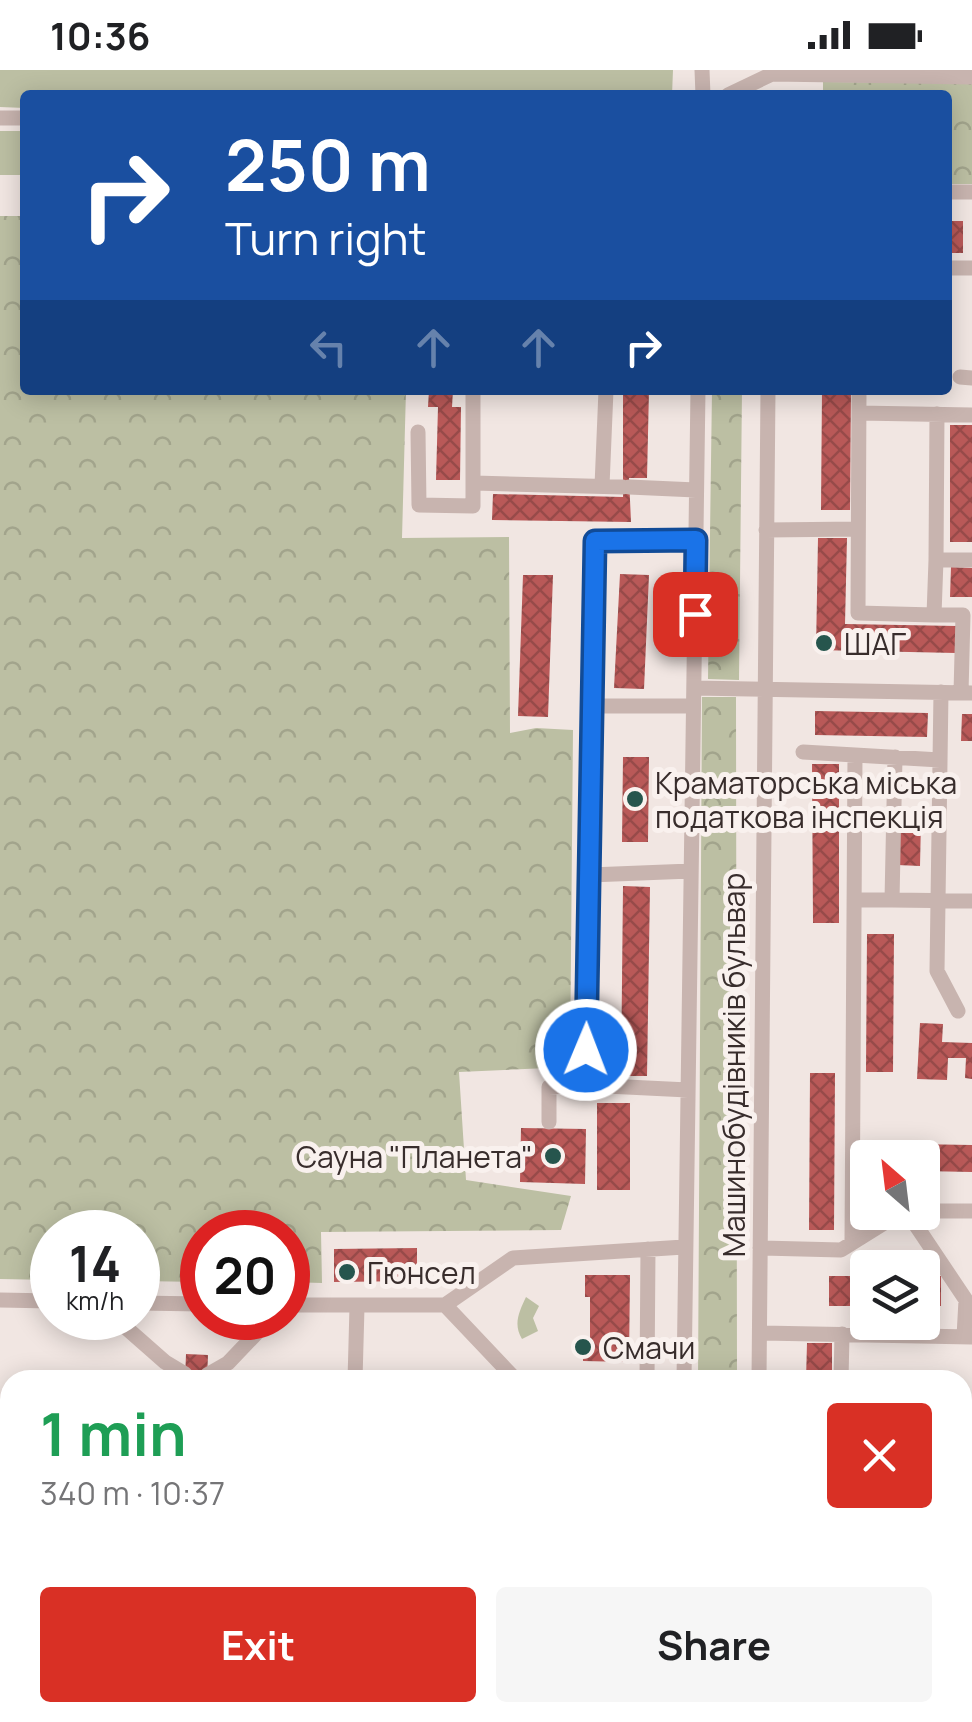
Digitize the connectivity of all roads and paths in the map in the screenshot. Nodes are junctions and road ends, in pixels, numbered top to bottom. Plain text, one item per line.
1 (772, 72) edge
2 (972, 76) edge
3 (738, 90) edge
4 (473, 395) edge
5 (606, 395) edge
6 (698, 395) edge
7 (768, 395) edge
8 (859, 395) edge
9 (859, 412) junction
10 (936, 414) junction
11 (972, 415) edge
12 (418, 432) dead end
13 (474, 484) junction
14 (602, 486) junction
15 (696, 490) junction
16 (858, 529) junction
17 (766, 530) junction
18 (696, 540) junction
19 (936, 560) junction
20 (972, 560) edge
21 (934, 615) junction
22 (694, 688) junction
23 (763, 689) junction
24 (941, 692) junction
25 (967, 693) edge
26 (592, 706) junction
27 (693, 706) junction
28 (803, 752) dead end
29 (855, 755) junction
30 (894, 757) junction
31 (940, 760) junction
32 (691, 871) junction
33 (590, 875) junction
34 (854, 900) junction
35 (892, 900) junction
36 (938, 901) junction
37 (972, 901) edge
38 (958, 1010) dead end
39 (586, 1085) junction
40 (688, 1090) junction
41 (548, 1122) dead end
42 (940, 1211) edge
43 (972, 1211) edge
44 (875, 1230) edge
45 (917, 1230) edge
46 (852, 1244) junction
47 (684, 1247) junction
48 (760, 1248) junction
49 (648, 1249) junction
50 (0, 1300) edge
51 (30, 1301) edge
52 (310, 1306) edge
53 (444, 1306) junction
54 (356, 1307) junction
55 (760, 1333) junction
56 (842, 1334) junction
57 (968, 1337) edge
58 (140, 1340) edge
59 (250, 1340) edge
60 (178, 1370) edge
61 (217, 1370) edge
62 (355, 1370) edge
63 (506, 1370) edge
64 (646, 1370) edge
65 (684, 1370) edge
66 (760, 1370) edge
67 (842, 1370) edge

1 - 2 street
1 - 3 street
4 - 13 street
5 - 14 street
6 - 15 street, Машинобудівників бульвар
7 - 17 street, Машинобудівників бульвар
8 - 9 street
9 - 10 street
9 - 16 street
10 - 11 street
10 - 19 street
12 - 13 street
13 - 14 street
14 - 15 street
15 - 18 street, Машинобудівників бульвар
16 - 17 street
16 - 21 street
17 - 23 street, Машинобудівників бульвар
18 - 22 street, Машинобудівників бульвар
18 - 26 street
19 - 20 street
19 - 21 street
21 - 25 street
22 - 23 street
22 - 27 street, Машинобудівників бульвар
23 - 24 street
23 - 48 street, Машинобудівників бульвар
24 - 25 street
24 - 31 street
26 - 27 street
26 - 33 street
27 - 32 street, Машинобудівників бульвар
28 - 29 street
29 - 30 street
29 - 34 street
30 - 31 street
30 - 35 street
31 - 36 street
32 - 33 street
32 - 40 street, Машинобудівників бульвар
33 - 39 street
34 - 35 street
34 - 46 street
35 - 36 street
36 - 37 street
36 - 38 street
39 - 40 street
39 - 41 street
40 - 47 street, Машинобудівників бульвар
42 - 43 street
44 - 46 street
45 - 57 street
46 - 48 street
47 - 49 street
47 - 65 street, Машинобудівників бульвар
48 - 55 street, Машинобудівників бульвар
49 - 53 street
49 - 64 street
50 - 51 street
52 - 54 street
53 - 54 street
53 - 63 street
54 - 62 street
55 - 56 street
55 - 66 street, Машинобудівників бульвар
56 - 57 street
56 - 67 street
58 - 60 street
59 - 61 street

